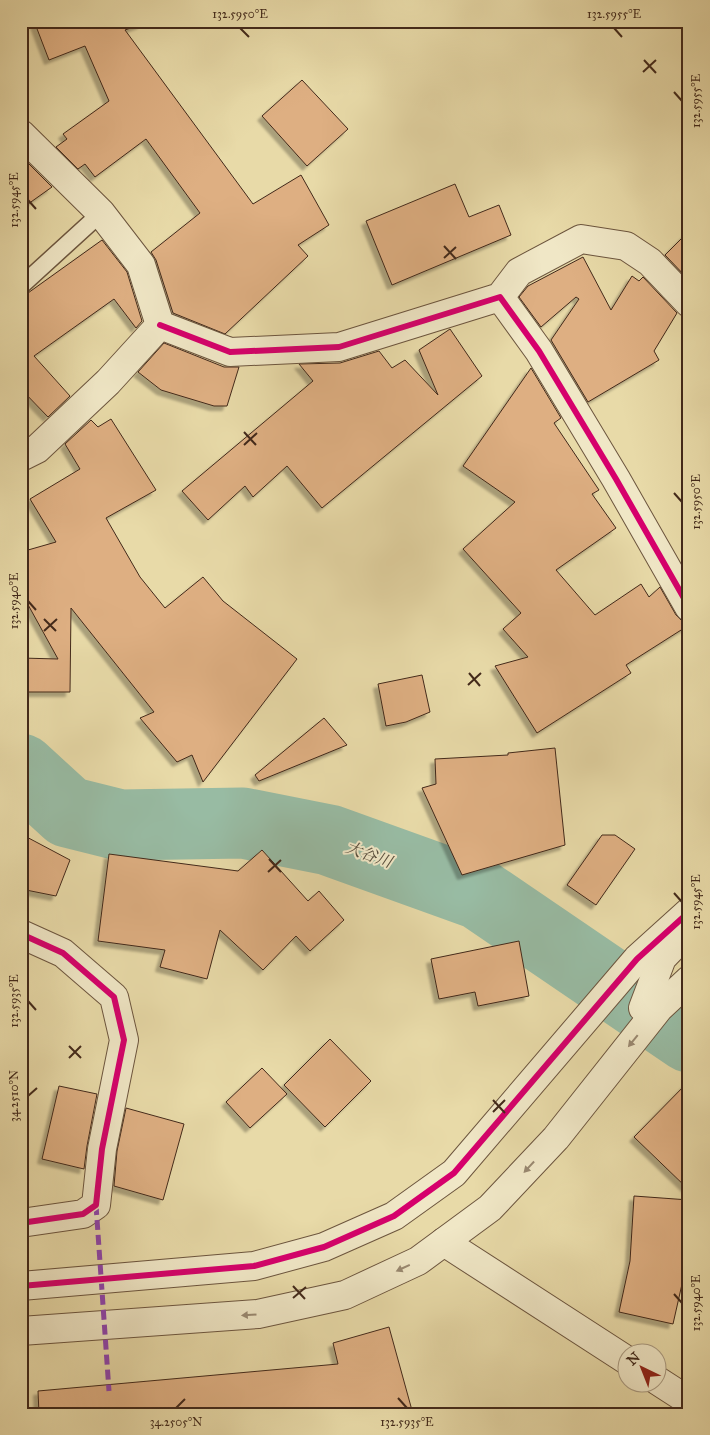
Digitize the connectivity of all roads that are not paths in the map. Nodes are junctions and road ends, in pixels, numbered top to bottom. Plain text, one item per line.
1 (21, 134) edge
2 (101, 213) junction
3 (21, 286) edge
4 (500, 297) junction
5 (689, 303) edge
6 (160, 325) junction
7 (21, 457) edge
8 (689, 606) edge
9 (689, 912) edge
10 (689, 930) edge
11 (21, 934) edge
12 (689, 980) edge
13 (643, 1008) dead end
14 (21, 1223) edge
15 (444, 1242) junction
16 (21, 1286) edge
17 (21, 1331) edge
18 (618, 1355) edge
19 (668, 1387) edge
20 (689, 1401) edge

1 - 2 street
2 - 3 lane
2 - 6 street
4 - 5 street
4 - 6 street
4 - 8 street
6 - 7 street
9 - 16 street
10 - 13 street
11 - 14 street
12 -> 15 street
15 -> 17 street
15 - 18 street
19 - 20 street

